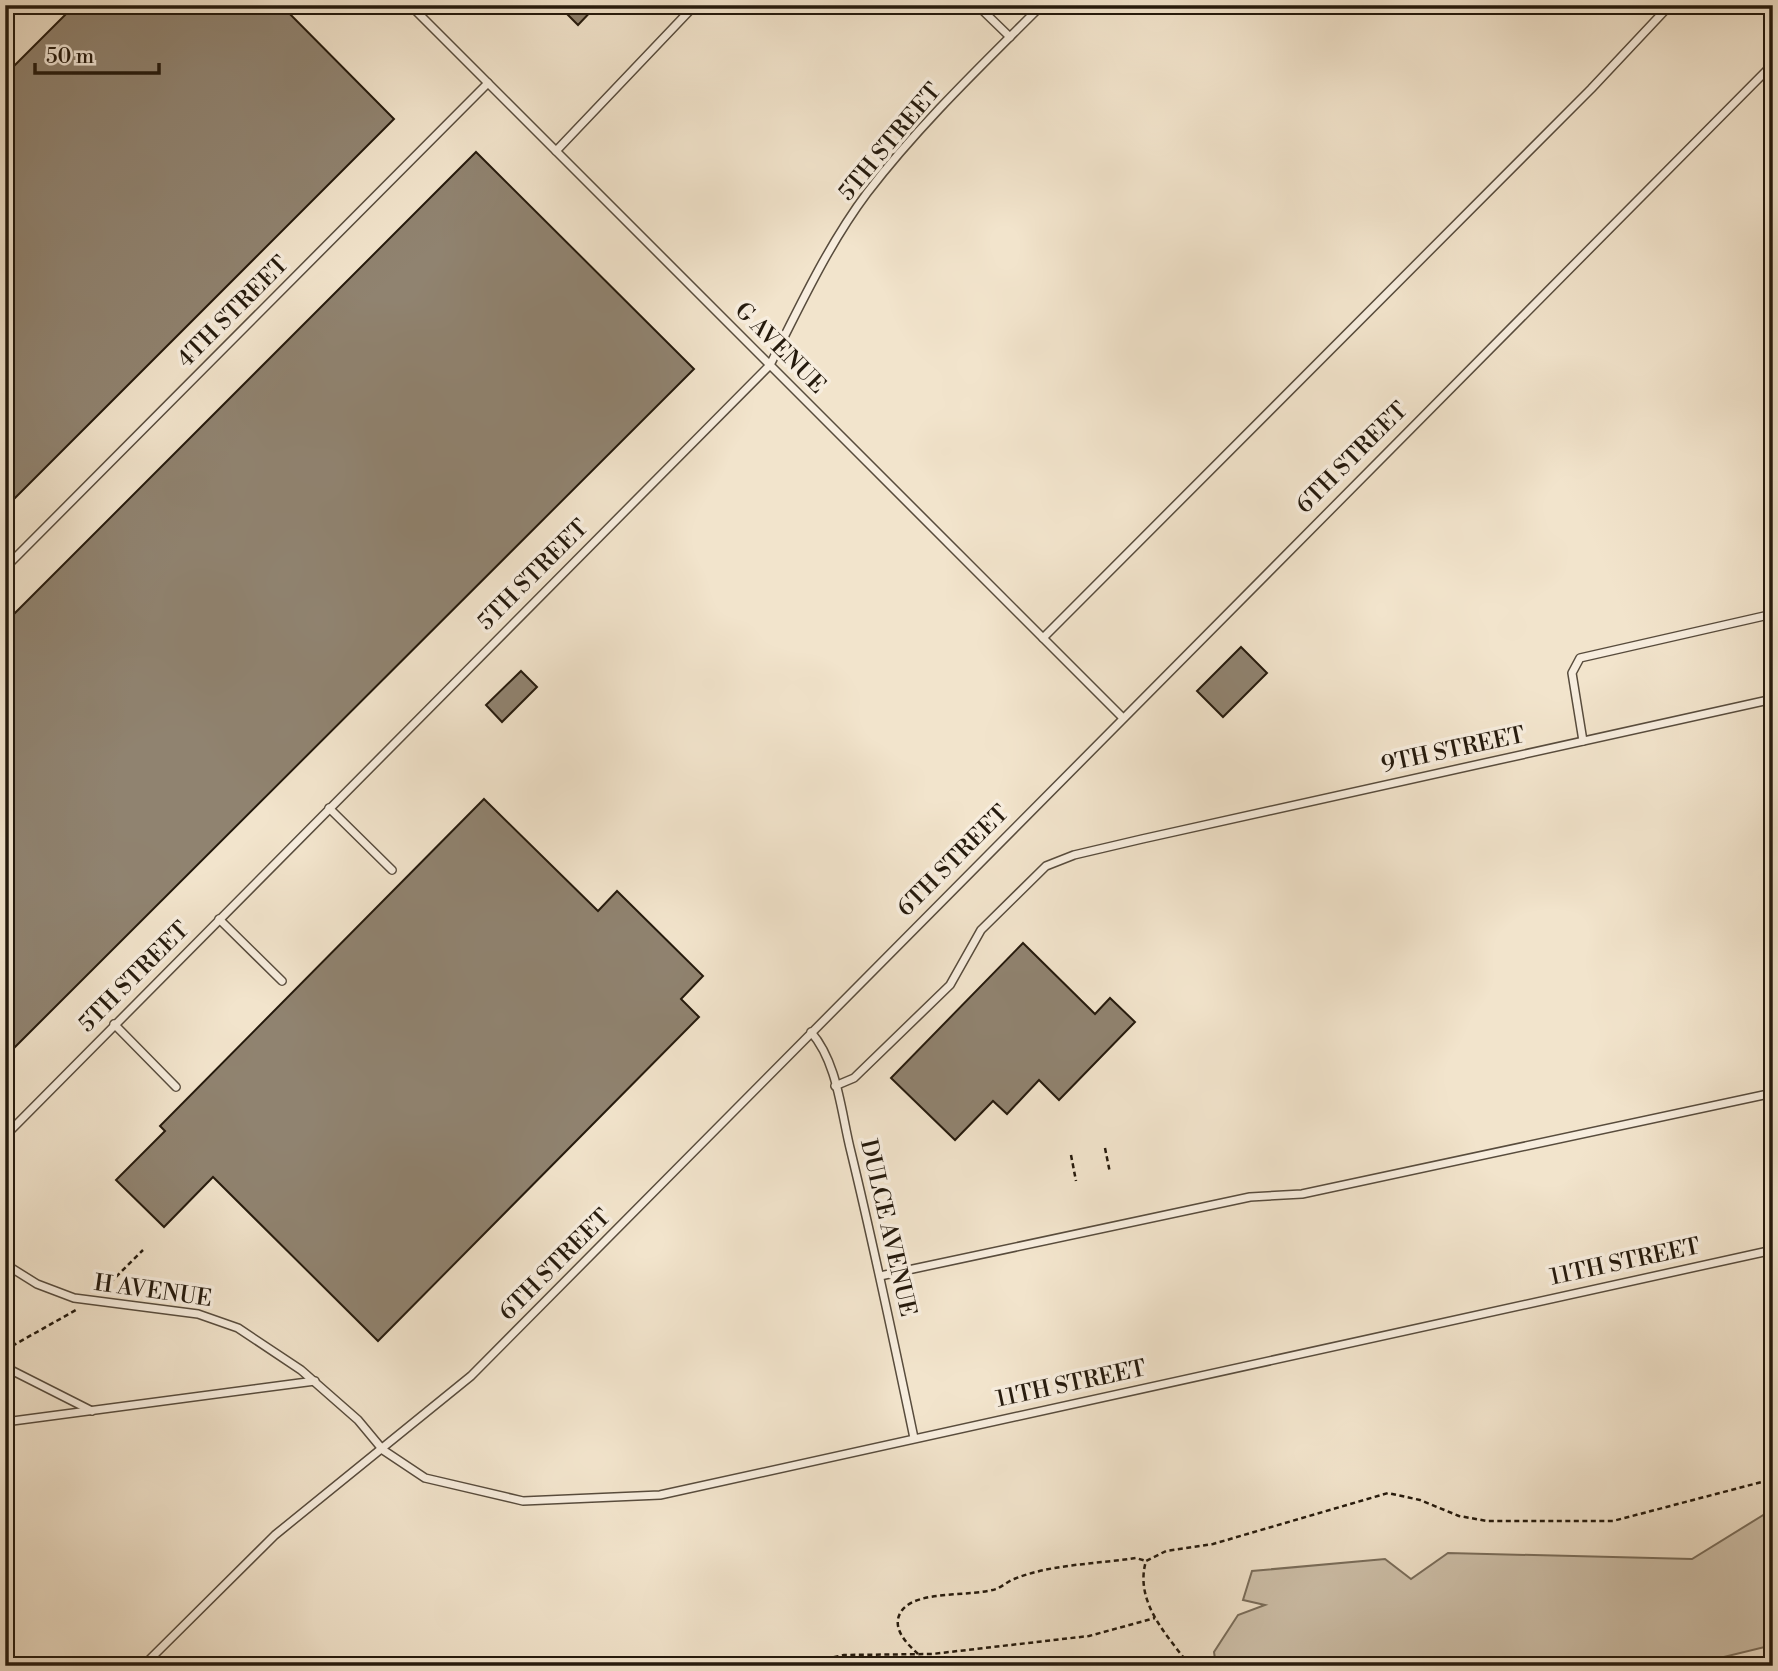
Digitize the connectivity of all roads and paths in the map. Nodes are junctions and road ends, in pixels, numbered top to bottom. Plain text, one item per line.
1 (410, 5) edge
2 (695, 5) edge
3 (977, 5) edge
4 (1042, 5) edge
5 (1670, 5) edge
6 (1010, 37) junction
7 (1773, 64) edge
8 (488, 82) junction
9 (556, 151) junction
10 (770, 365) junction
11 (5, 568) edge
12 (1773, 614) edge
13 (1044, 638) junction
14 (1773, 699) edge
15 (1123, 718) junction
16 (1583, 741) junction
17 (329, 808) junction
18 (392, 870) dead end
19 (219, 919) junction
20 (282, 981) dead end
21 (114, 1024) junction
22 (811, 1032) junction
23 (835, 1086) junction
24 (176, 1087) dead end
25 (1773, 1093) edge
26 (5, 1136) edge
27 (1105, 1148) dead end
28 (1071, 1155) dead end
29 (1110, 1173) dead end
30 (1076, 1181) dead end
31 (1773, 1250) edge
32 (5, 1264) edge
33 (880, 1276) junction
34 (5, 1367) edge
35 (315, 1381) junction
36 (94, 1411) junction
37 (5, 1422) edge
38 (914, 1438) junction
39 (383, 1450) junction
40 (1773, 1479) edge
41 (1146, 1561) junction
42 (1155, 1618) junction
43 (918, 1654) junction
44 (1773, 1660) edge
45 (143, 1666) edge
46 (792, 1666) edge
47 (1190, 1666) edge
48 (1749, 1666) edge

1 - 8 lane, G AVENUE
2 - 9 lane
3 - 6 lane
4 - 6 lane, 5TH STREET
5 - 13 lane
6 - 10 lane, 5TH STREET
7 - 15 lane, 6TH STREET
8 - 9 lane, G AVENUE
8 - 11 lane, 4TH STREET
9 - 10 lane, G AVENUE
10 - 13 lane, G AVENUE
10 - 17 lane, 5TH STREET
12 - 16 lane
13 - 15 lane, G AVENUE
14 - 16 lane, 9TH STREET
15 - 22 lane, 6TH STREET
16 - 23 lane, 9TH STREET
17 - 18 lane
17 - 19 lane, 5TH STREET
19 - 20 lane
19 - 21 lane, 5TH STREET
21 - 24 lane
21 - 26 lane, 5TH STREET
22 - 23 lane, DULCE AVENUE
22 - 39 lane, 6TH STREET
23 - 33 lane, DULCE AVENUE
25 - 33 lane
27 - 29 path
28 - 30 path
31 - 38 lane, 11TH STREET
32 - 35 lane, H AVENUE
33 - 38 lane, DULCE AVENUE
34 - 36 lane
35 - 36 lane
35 - 39 lane, H AVENUE
36 - 37 lane
38 - 39 lane, 11TH STREET
39 - 45 lane, 6TH STREET
40 - 41 path
41 - 42 path
41 - 43 path
42 - 43 path
42 - 47 path
43 - 46 path
44 - 48 path

